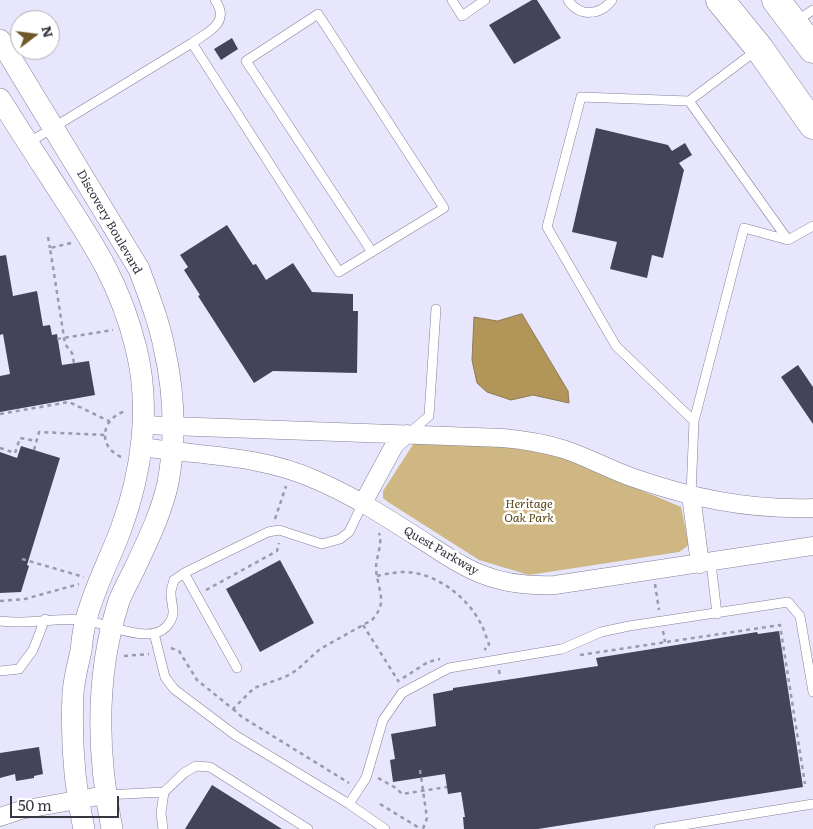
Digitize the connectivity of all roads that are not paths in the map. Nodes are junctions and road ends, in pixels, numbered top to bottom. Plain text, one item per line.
1 (215, 0) edge
2 (452, 0) edge
3 (485, 0) edge
4 (568, 0) edge
5 (612, 0) edge
6 (720, 0) edge
7 (776, 0) edge
8 (804, 16) edge
9 (0, 40) edge
10 (192, 43) junction
11 (759, 48) junction
12 (813, 49) edge
13 (0, 99) edge
14 (689, 102) junction
15 (813, 125) edge
16 (53, 128) junction
17 (28, 143) junction
18 (813, 226) edge
19 (788, 240) junction
20 (372, 252) junction
21 (436, 309) dead end
22 (135, 418) junction
23 (694, 421) junction
24 (173, 426) junction
25 (407, 434) junction
26 (142, 447) junction
27 (172, 452) junction
28 (692, 495) junction
29 (363, 503) junction
30 (813, 508) edge
31 (813, 546) edge
32 (705, 563) junction
33 (184, 574) junction
34 (717, 614) junction
35 (45, 619) junction
36 (86, 620) junction
37 (0, 621) edge
38 (112, 628) junction
39 (154, 633) junction
40 (237, 668) dead end
41 (0, 671) edge
42 (813, 692) edge
43 (164, 792) junction
44 (105, 795) junction
45 (78, 801) junction
46 (349, 804) junction
47 (813, 804) edge
48 (0, 817) edge
49 (84, 829) edge
50 (112, 829) edge
51 (163, 829) edge
52 (308, 829) edge
53 (385, 829) edge
54 (659, 829) edge

1 - 10 lane
2 - 3 lane
4 - 5 lane
6 - 11 main road
7 - 8 main road
8 - 12 main road
9 - 16 street, Discovery Boulevard
10 - 16 lane
10 - 20 lane
11 - 14 lane
11 - 15 main road
13 - 17 street, Discovery Boulevard
14 - 19 lane
14 - 23 lane
16 - 17 lane
16 - 24 street, Discovery Boulevard
17 - 22 street, Discovery Boulevard
18 - 19 lane
19 - 23 lane
20 - 20 lane
21 - 25 lane
22 - 24 street
22 - 26 street, Discovery Boulevard
23 - 28 lane
24 - 25 street
24 - 27 street, Discovery Boulevard
25 - 28 street
25 - 29 street
26 - 27 street, Quest Parkway
26 - 36 street, Discovery Boulevard
27 - 29 street, Quest Parkway
27 - 38 street, Discovery Boulevard
28 - 30 street
28 - 32 street
29 - 32 street, Quest Parkway
29 - 33 lane
31 - 32 street, Quest Parkway
32 - 34 lane
33 - 39 lane
33 - 40 lane
34 - 42 lane
34 - 46 lane
35 - 36 lane
35 - 37 lane
35 - 41 lane
36 - 38 lane
36 - 45 street, Discovery Boulevard
38 - 39 lane
38 - 44 street, Discovery Boulevard
39 - 46 lane
43 - 44 lane
43 - 51 lane
43 - 52 lane
44 - 45 street
44 - 50 street, Discovery Boulevard
45 - 48 street
45 - 49 street, Discovery Boulevard
46 - 53 lane
47 - 54 lane

